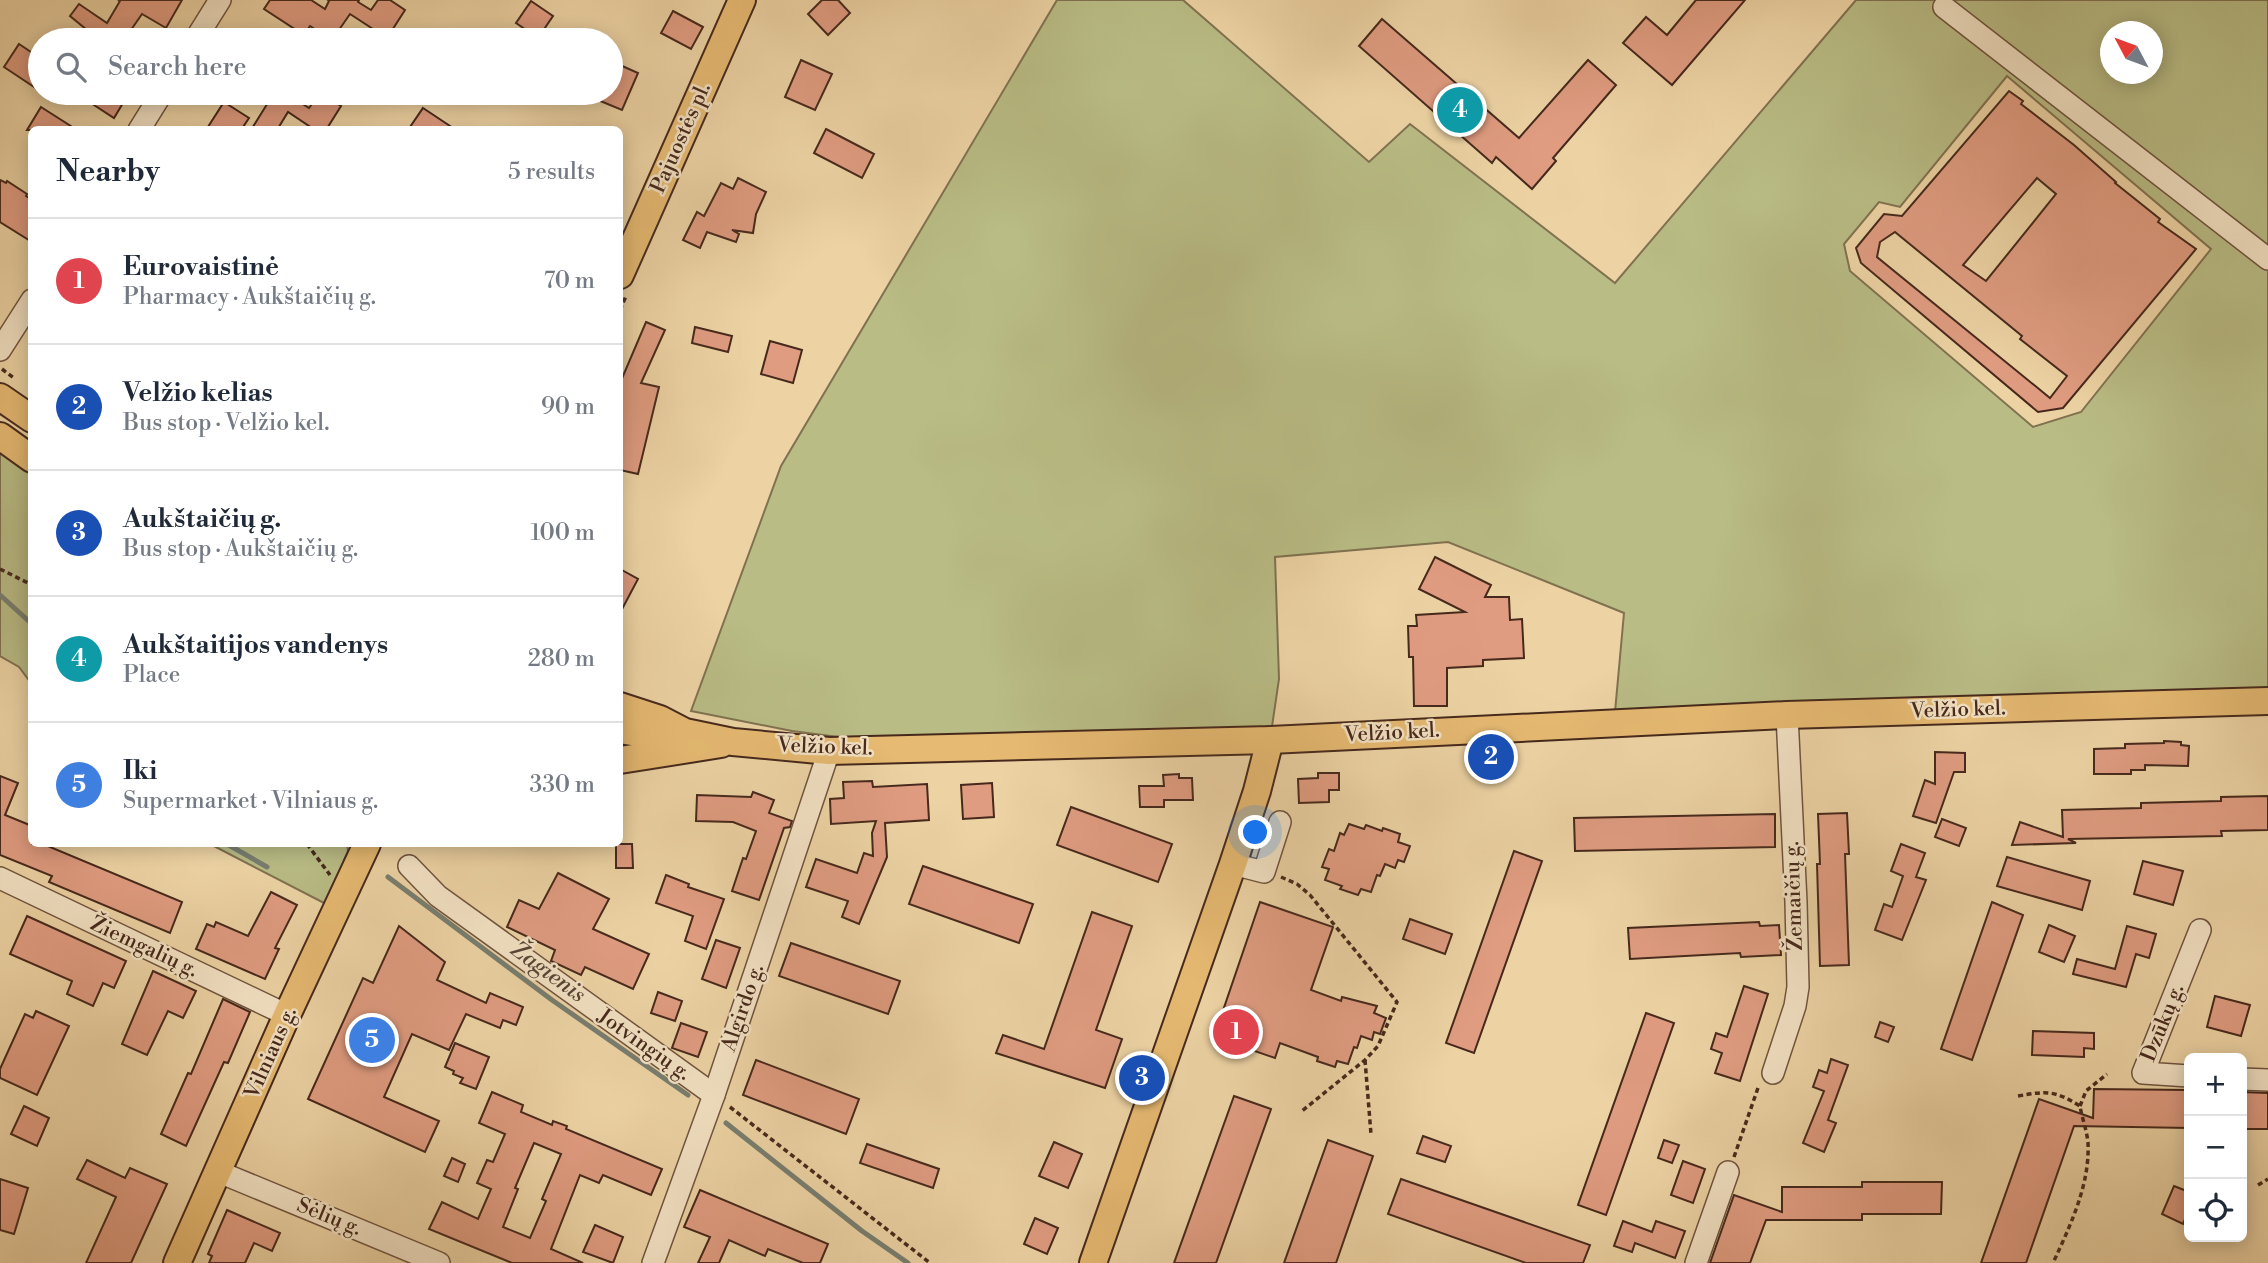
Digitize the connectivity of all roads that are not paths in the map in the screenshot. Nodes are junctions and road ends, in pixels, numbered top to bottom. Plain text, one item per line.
1 (220, 0) edge
2 (742, 0) edge
3 (1944, 7) dead end
4 (202, 28) edge
5 (155, 105) edge
6 (141, 126) edge
7 (2268, 259) edge
8 (623, 268) edge
9 (28, 306) edge
10 (0, 350) edge
11 (0, 397) edge
12 (28, 416) edge
13 (0, 436) edge
14 (28, 456) edge
15 (2268, 701) edge
16 (623, 707) edge
17 (1787, 715) junction
18 (623, 731) edge
19 (685, 732) junction
20 (1270, 740) junction
21 (733, 742) junction
22 (829, 751) junction
23 (623, 760) edge
24 (1280, 822) dead end
25 (366, 847) edge
26 (1233, 864) junction
27 (410, 866) dead end
28 (0, 878) edge
29 (2200, 930) dead end
30 (287, 1015) junction
31 (1773, 1073) road end
32 (2184, 1076) edge
33 (2247, 1079) edge
34 (2268, 1080) edge
35 (714, 1095) junction
36 (219, 1172) junction
37 (1728, 1172) road end
38 (177, 1263) edge
39 (439, 1263) edge
40 (653, 1263) edge
41 (1093, 1263) edge
42 (1696, 1263) edge

1 - 4 street
2 - 8 main road, Pajuostės pl.
3 - 7 street
5 - 6 street
9 - 10 street
11 - 12 main road
13 - 14 main road
15 - 17 main road, Velžio kel.
16 - 19 main road
17 - 20 main road, Velžio kel.
17 - 31 street, Žemaičių g.
18 - 19 main road
19 - 21 main road, Velžio kel.
20 - 22 main road, Velžio kel.
20 - 26 main road
21 - 22 main road, Velžio kel.
21 - 23 main road
22 - 35 street, Algirdo g.
24 - 26 street
25 - 30 main road, Vilniaus g.
26 - 41 main road
27 - 35 street, Jotvingių g.
28 - 30 street, Žiemgalių g.
29 - 32 street, Dzūkų g.
30 - 36 main road, Vilniaus g.
33 - 34 street
35 - 40 street, Algirdo g.
36 - 38 main road, Vilniaus g.
36 - 39 street, Sėlių g.
37 - 42 street

